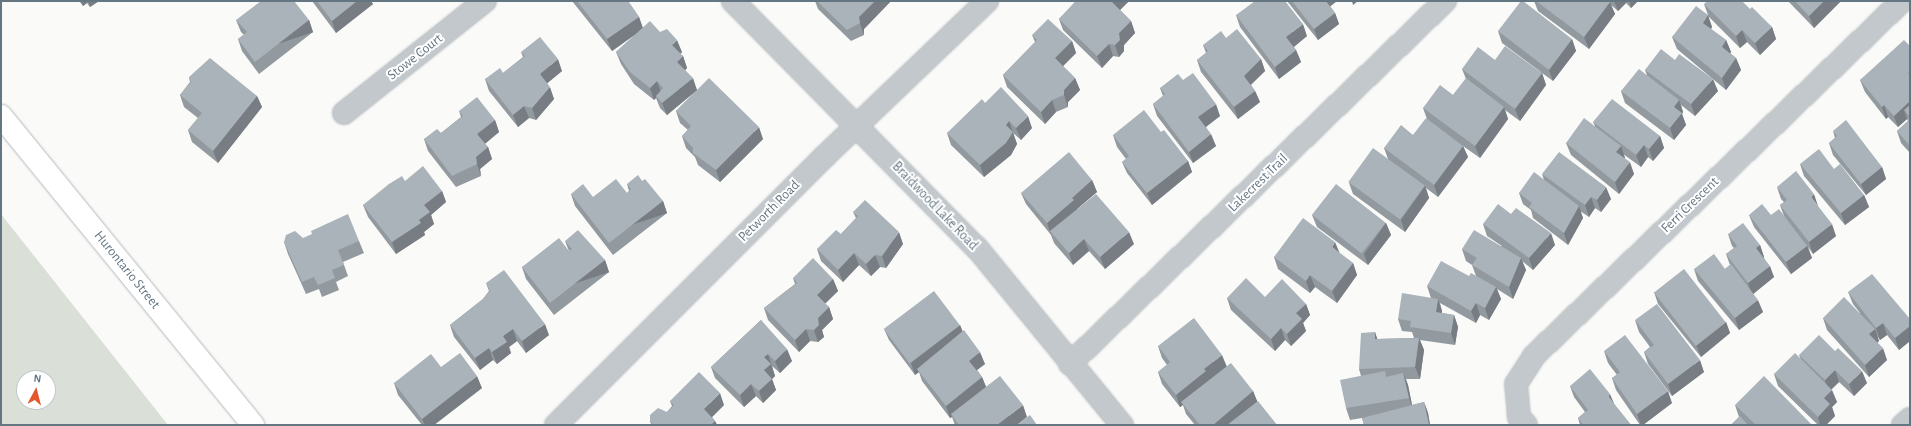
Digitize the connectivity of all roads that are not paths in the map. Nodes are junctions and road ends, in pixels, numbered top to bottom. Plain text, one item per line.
1 (485, 1) edge
2 (733, 1) edge
3 (987, 1) edge
4 (1445, 1) edge
5 (1902, 1) edge
6 (344, 113) dead end
7 (1, 116) edge
8 (857, 126) junction
9 (1070, 364) junction
10 (1910, 419) edge
11 (253, 425) edge
12 (556, 425) edge
13 (1122, 425) edge
14 (1526, 425) edge
15 (1903, 425) edge

1 - 6 street, Stowe Court
2 - 8 street, Braidwood Lake Road
3 - 8 street, Petworth Road
4 - 9 street, Lakecrest Trail
5 - 14 street, Ferri Crescent
7 - 11 main road, Hurontario Street
8 - 9 street, Braidwood Lake Road
8 - 12 street, Petworth Road
9 - 13 street, Braidwood Lake Road
10 - 15 street

